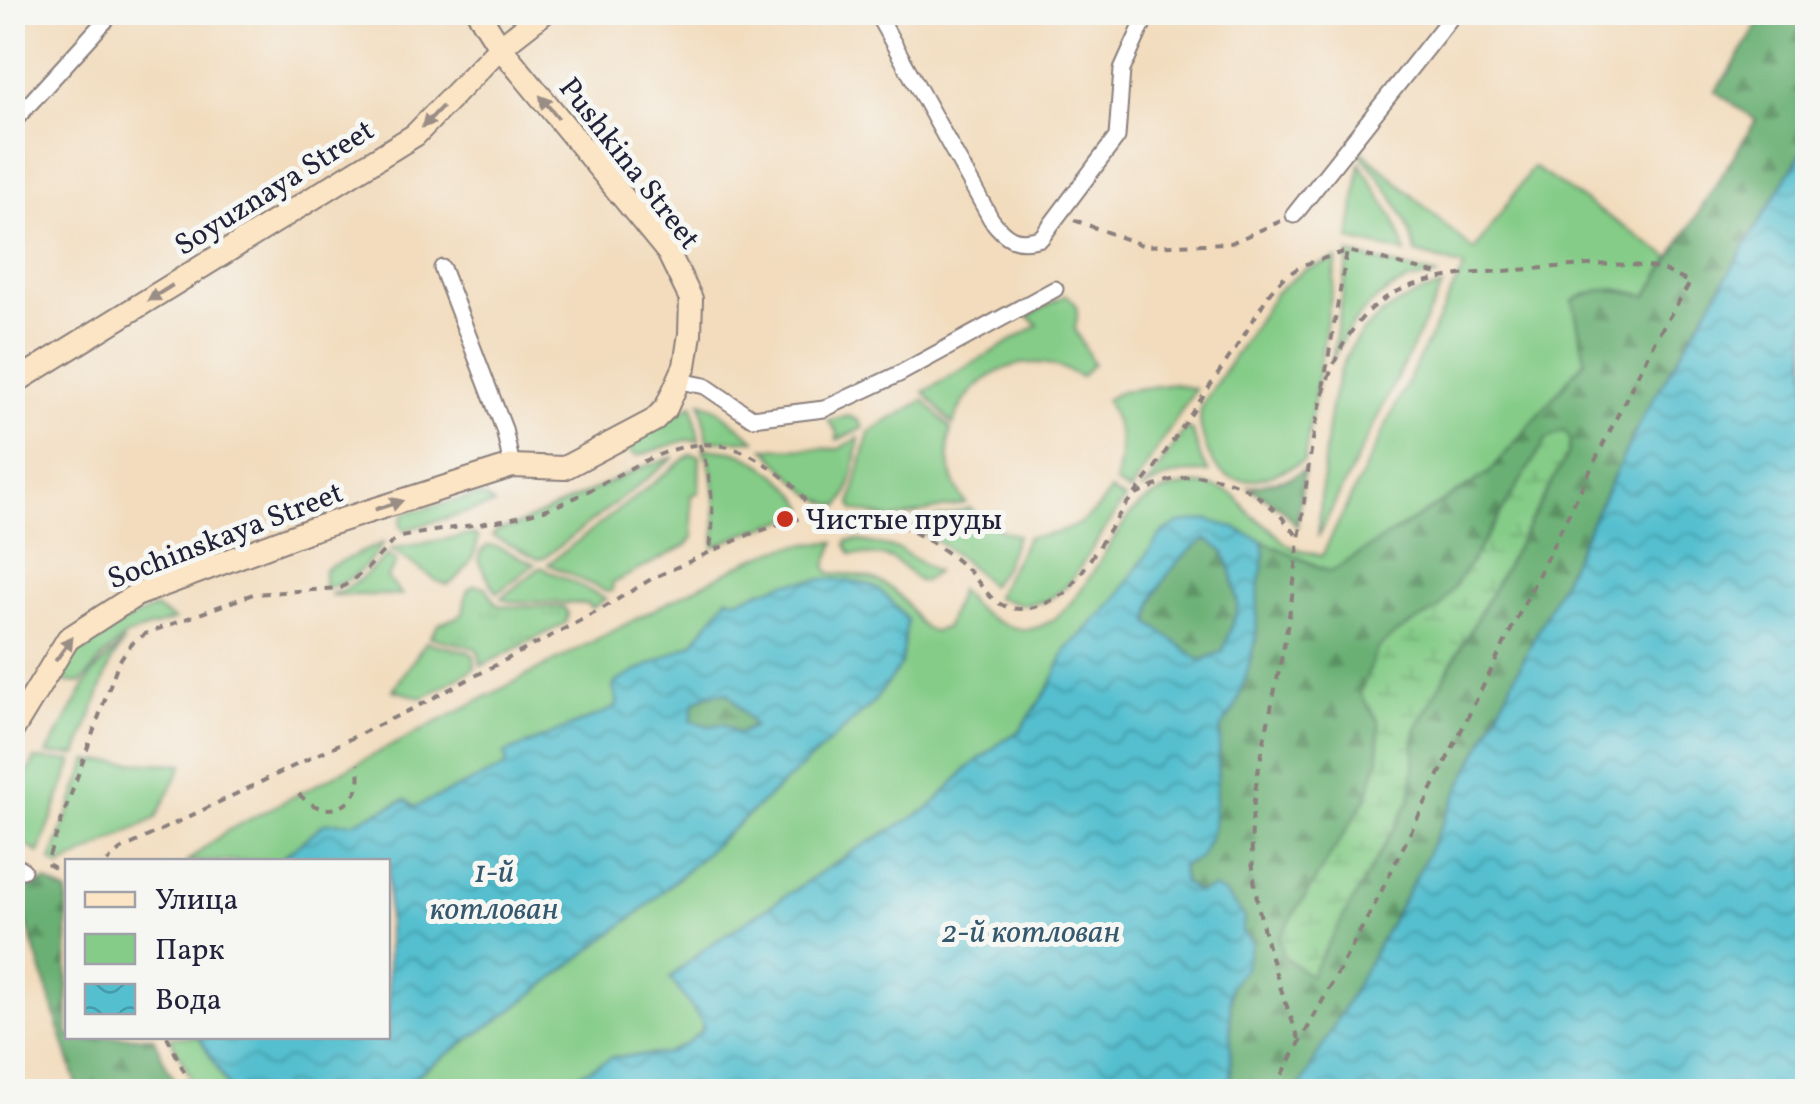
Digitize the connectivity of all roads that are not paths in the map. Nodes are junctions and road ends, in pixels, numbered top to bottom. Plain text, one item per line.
1 (113, 12) edge
2 (478, 12) edge
3 (545, 12) edge
4 (876, 12) edge
5 (1148, 12) edge
6 (1455, 12) edge
7 (500, 47) junction
8 (12, 124) edge
9 (1294, 215) road end
10 (442, 268) dead end
11 (1055, 289) dead end
12 (682, 374) junction
13 (12, 384) edge
14 (512, 466) junction
15 (12, 731) edge

1 - 8 street
2 - 7 street, Pushkina Street
3 - 7 street, Soyuznaya Street
4 - 5 street
6 - 9 street
12 -> 7 street, Pushkina Street
7 -> 13 street, Soyuznaya Street
10 - 14 street
11 - 12 street
12 - 14 street, Sochinskaya Street
15 -> 14 street, Sochinskaya Street

